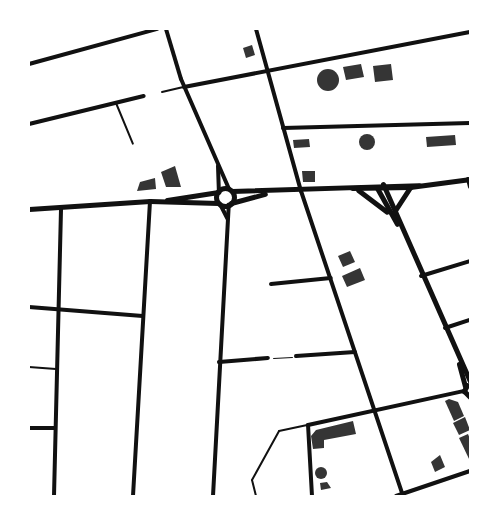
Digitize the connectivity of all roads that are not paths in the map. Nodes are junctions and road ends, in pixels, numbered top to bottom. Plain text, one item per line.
1 (157, 29) edge
2 (166, 29) edge
3 (256, 29) edge
4 (470, 32) edge
5 (29, 64) edge
6 (266, 70) junction
7 (184, 87) junction
8 (162, 92) dead end
9 (144, 96) dead end
10 (116, 103) junction
11 (470, 123) edge
12 (29, 124) edge
13 (283, 128) junction
14 (133, 144) dead end
15 (218, 164) junction
16 (469, 179) edge
17 (419, 185) junction
18 (377, 187) junction
19 (384, 187) junction
20 (410, 187) junction
21 (470, 187) edge
22 (348, 188) junction
23 (357, 189) junction
24 (230, 190) junction
25 (218, 191) junction
26 (271, 192) junction
27 (301, 192) junction
28 (150, 200) junction
29 (164, 200) junction
30 (219, 203) junction
31 (230, 203) junction
32 (61, 207) junction
33 (29, 209) edge
34 (392, 214) junction
35 (227, 218) junction
36 (470, 261) edge
37 (421, 276) junction
38 (331, 278) junction
39 (271, 284) dead end
40 (29, 307) edge
41 (58, 309) junction
42 (143, 316) junction
43 (470, 320) edge
44 (445, 328) junction
45 (355, 352) junction
46 (296, 356) road end
47 (268, 358) road end
48 (219, 362) junction
49 (29, 367) edge
50 (58, 369) junction
51 (468, 386) edge
52 (470, 398) edge
53 (374, 410) junction
54 (308, 425) junction
55 (29, 428) edge
56 (55, 428) junction
57 (470, 471) edge
58 (403, 495) edge
59 (54, 496) edge
60 (132, 496) edge
61 (213, 496) edge
62 (256, 496) edge
63 (312, 496) edge
64 (396, 496) edge

1 - 5 street
2 - 7 street
3 - 6 street
4 - 6 street
6 - 7 street
6 - 13 street
7 - 8 lane
7 - 15 street
9 - 10 street
10 - 12 street
10 - 14 lane
11 - 13 street
13 - 27 street
15 - 24 street
15 - 25 street
16 - 17 street
16 - 21 street
17 - 19 street
17 - 20 street
18 - 19 street
18 - 22 street
18 - 23 street
18 - 34 street
19 - 20 street
19 - 34 street
20 - 34 street
22 - 23 street
22 - 27 street
23 - 34 street
24 - 25 street
24 - 26 street
24 - 31 street
25 - 29 street
25 - 30 street
26 - 27 street
26 - 31 street
27 - 38 street
28 - 29 street
28 - 32 street
28 - 42 street
29 - 30 street
30 - 31 street
30 - 35 street
31 - 35 street
32 - 33 street
32 - 41 street
34 - 37 street
35 - 48 street
36 - 37 street
37 - 44 street
38 - 39 street
38 - 45 street
40 - 41 street
41 - 42 street
41 - 50 street
42 - 60 street
43 - 44 street
44 - 51 street
45 - 46 street
45 - 53 street
47 - 48 street
48 - 61 street
49 - 50 lane
50 - 56 street
51 - 52 street
51 - 53 street
53 - 54 street
53 - 58 street
54 - 62 lane
54 - 63 street
55 - 56 street
56 - 59 street
57 - 58 street
58 - 64 street

